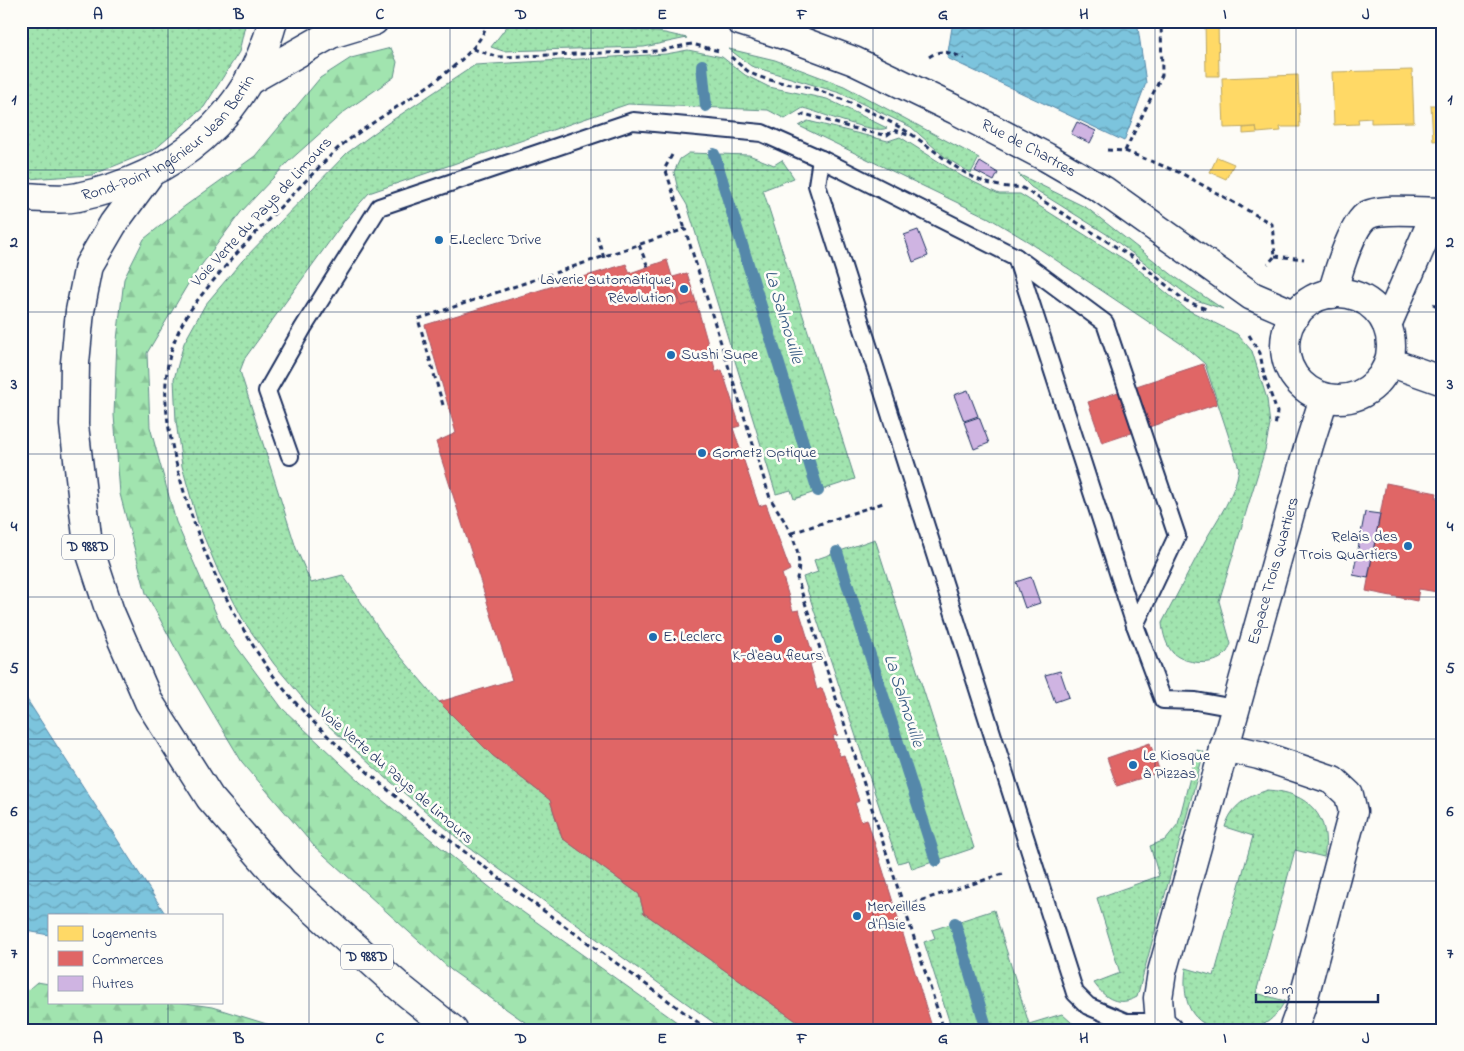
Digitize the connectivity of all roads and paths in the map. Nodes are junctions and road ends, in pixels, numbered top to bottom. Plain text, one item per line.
1 (273, 21) edge
2 (374, 21) edge
3 (487, 21) edge
4 (740, 21) edge
5 (1160, 21) edge
6 (948, 52) dead end
7 (964, 58) dead end
8 (250, 80) junction
9 (797, 118) dead end
10 (915, 137) dead end
11 (1102, 150) dead end
12 (1125, 151) junction
13 (675, 153) dead end
14 (821, 159) junction
15 (149, 175) junction
16 (21, 196) edge
17 (1440, 212) edge
18 (685, 229) junction
19 (597, 236) dead end
20 (638, 245) junction
21 (1016, 257) junction
22 (604, 258) junction
23 (1267, 265) dead end
24 (648, 267) dead end
25 (1332, 294) junction
26 (1296, 314) junction
27 (1386, 325) junction
28 (1389, 362) junction
29 (1443, 381) edge
30 (1324, 398) junction
31 (443, 405) dead end
32 (290, 456) dead end
33 (866, 509) dead end
34 (792, 533) junction
35 (1135, 625) junction
36 (1235, 708) junction
37 (1224, 747) junction
38 (1034, 865) junction
39 (904, 906) junction
40 (1164, 1026) edge
41 (453, 1030) edge
42 (708, 1030) edge
43 (944, 1030) edge
44 (1292, 1030) edge

1 - 8 main road, Rond-Point Ingénieur Jean Bertin
2 - 8 main road
3 - 42 path, Voie Verte du Pays de Limours
4 - 26 main road, Rue de Chartres
5 - 12 path
6 - 7 path
8 - 15 main road, Rond-Point Ingénieur Jean Bertin
9 - 10 path
11 - 12 path
12 - 23 path
13 - 18 path
14 - 21 lane
14 - 32 lane
14 - 38 lane
15 - 16 main road, Rond-Point Ingénieur Jean Bertin
15 - 41 main road, D 988D
17 - 25 main road
17 - 27 main road
18 - 20 path
18 - 34 path
19 - 22 path
20 - 22 path
20 - 24 path
21 - 35 lane
21 - 35 lane
22 - 31 path
25 - 26 main road
25 - 27 main road
26 - 30 main road
27 - 28 main road
28 - 29 main road
28 - 30 main road
30 - 36 main road, Espace Trois Quartiers
33 - 34 path
34 - 39 path
35 - 36 lane
36 - 37 main road, Espace Trois Quartiers
37 - 40 main road, Espace Trois Quartiers
37 - 44 main road
38 - 39 path
38 - 40 lane
39 - 43 path

